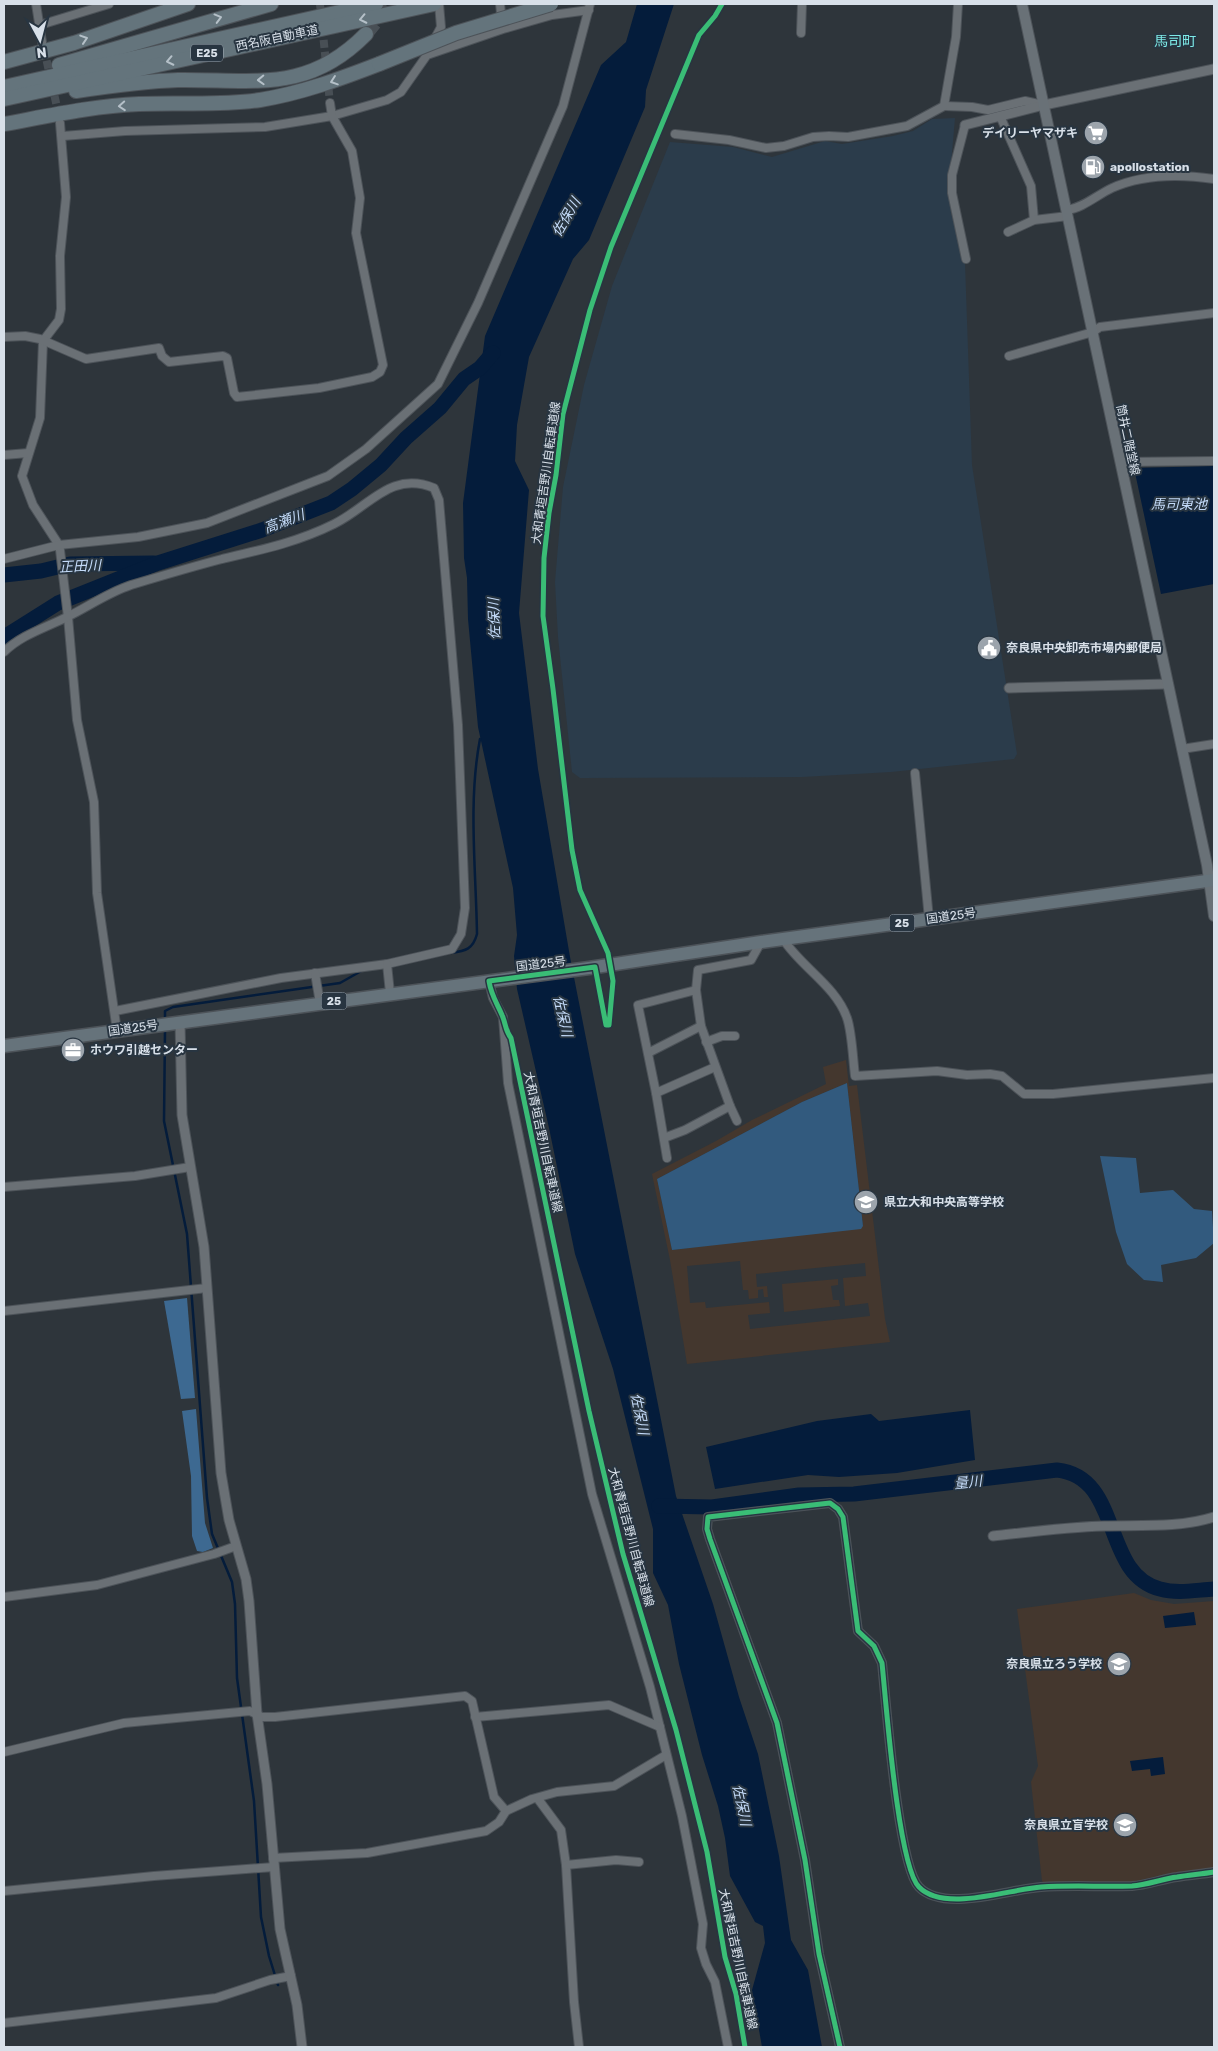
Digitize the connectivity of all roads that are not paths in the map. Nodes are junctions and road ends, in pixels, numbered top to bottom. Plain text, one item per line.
1 (36, 4) edge
2 (109, 4) edge
3 (188, 4) edge
4 (271, 4) edge
5 (376, 4) edge
6 (434, 4) edge
7 (439, 4) edge
8 (500, 4) edge
9 (551, 4) edge
10 (802, 4) edge
11 (958, 4) edge
12 (1022, 4) edge
13 (589, 7) edge
14 (40, 25) junction
15 (504, 29) junction
16 (801, 33) dead end
17 (366, 34) tunnel mouth
18 (42, 42) tunnel mouth
19 (427, 55) junction
20 (4, 62) edge
21 (1214, 69) edge
22 (4, 83) edge
23 (4, 87) edge
24 (4, 99) edge
25 (330, 103) tunnel mouth
26 (4, 104) edge
27 (1044, 105) junction
28 (944, 106) junction
29 (332, 116) junction
30 (1000, 116) junction
31 (60, 123) tunnel mouth
32 (4, 124) edge
33 (965, 125) joint
34 (675, 134) dead end
35 (62, 136) junction
36 (1214, 179) edge
37 (1067, 213) junction
38 (1034, 220) junction
39 (1008, 232) dead end
40 (966, 258) dead end
41 (1214, 313) edge
42 (1093, 332) junction
43 (4, 337) edge
44 (43, 341) junction
45 (1009, 356) dead end
46 (28, 453) junction
47 (4, 455) edge
48 (1214, 461) edge
49 (1120, 462) junction
50 (58, 545) junction
51 (4, 559) edge
52 (68, 615) junction
53 (4, 652) edge
54 (1168, 684) junction
55 (1009, 688) dead end
56 (1214, 744) edge
57 (1182, 749) junction
58 (915, 773) dead end
59 (1212, 881) edge
60 (1214, 916) edge
61 (929, 919) junction
62 (784, 939) junction
63 (761, 942) junction
64 (387, 964) junction
65 (316, 973) junction
66 (489, 981) junction
67 (696, 990) junction
68 (390, 993) junction
69 (320, 1003) junction
70 (115, 1011) junction
71 (170, 1023) junction
72 (701, 1026) junction
73 (117, 1031) junction
74 (735, 1036) dead end
75 (706, 1042) junction
76 (4, 1046) edge
77 (648, 1054) junction
78 (715, 1067) junction
79 (1214, 1078) edge
80 (656, 1093) junction
81 (730, 1106) junction
82 (737, 1121) dead end
83 (664, 1138) junction
84 (667, 1158) dead end
85 (190, 1166) junction
86 (4, 1187) edge
87 (207, 1288) junction
88 (4, 1311) edge
89 (1214, 1517) edge
90 (994, 1536) dead end
91 (236, 1546) junction
92 (4, 1597) edge
93 (257, 1714) junction
94 (476, 1718) junction
95 (660, 1727) junction
96 (4, 1752) edge
97 (666, 1755) junction
98 (538, 1799) junction
99 (506, 1811) junction
100 (274, 1862) junction
101 (639, 1862) dead end
102 (566, 1865) junction
103 (1214, 1872) edge
104 (4, 1891) edge
105 (291, 1976) junction
106 (4, 2023) edge
107 (302, 2047) edge
108 (579, 2047) edge
109 (728, 2047) edge
110 (840, 2047) edge

1 - 14 street
2 - 14 street
20 -> 3 highway
22 -> 4 highway
5 - 23 highway, 西名阪自動車道 / E25
6 -> 24 highway, 西名阪自動車道 / E25
7 - 19 street
8 - 15 street
9 -> 32 highway, bridge
10 - 16 street
11 - 28 street
12 - 27 main road, 筒井二階堂線
13 - 15 street
13 - 50 street
14 - 18 street
15 - 19 street
17 -> 26 highway
19 - 29 street
21 - 27 street
25 - 29 street
27 - 28 street
27 - 30 street
27 - 37 main road, 筒井二階堂線
28 - 34 street
29 - 35 street
29 - 44 street
30 - 33 street
30 - 38 street
31 - 35 street
33 - 40 street
35 - 44 street
36 - 37 street
37 - 38 street
37 - 42 main road, 筒井二階堂線
38 - 39 street
41 - 42 street
42 - 45 street
42 - 49 main road, 筒井二階堂線
43 - 44 street
44 - 46 street
46 - 47 street
46 - 50 street
48 - 49 street
49 - 54 main road, 筒井二階堂線
50 - 51 street
50 - 52 street
52 - 53 street
52 - 64 street
52 - 70 street
54 - 55 street
54 - 57 main road, 筒井二階堂線
56 - 57 street
57 - 59 main road, 筒井二階堂線
58 - 61 street
59 - 60 main road, 筒井二階堂線
59 - 61 highway, 国道25号 / 25
61 - 62 highway, 国道25号 / 25
62 - 63 highway, 国道25号 / 25
62 - 79 street
63 - 66 highway, 国道25号 / 25
63 - 67 street
64 - 65 street
64 - 68 street
65 - 69 street
65 - 70 street
66 - 68 highway, 国道25号 / 25
66 - 95 street
67 - 72 street
67 - 77 street
68 - 69 highway, 国道25号 / 25
69 - 71 highway, 国道25号 / 25
70 - 73 street
71 - 73 highway, 国道25号 / 25
71 - 85 street
72 - 75 street
72 - 77 street
73 - 76 highway, 国道25号 / 25
74 - 75 street
75 - 78 street
77 - 80 street
78 - 80 street
78 - 81 street
80 - 83 street
81 - 82 street
81 - 83 street
83 - 84 street
85 - 86 street
85 - 87 street
87 - 88 street
87 - 91 street
89 - 90 street
91 - 92 street
91 - 93 street
93 - 94 street
93 - 96 street
93 - 100 street
94 - 95 street
94 - 99 street
95 - 97 street
97 - 98 street
97 - 109 street
98 - 99 street
98 - 102 street
99 - 100 street
100 - 104 street
100 - 105 street
101 - 102 street
102 - 108 street
103 - 110 street
105 - 106 street
105 - 107 street

